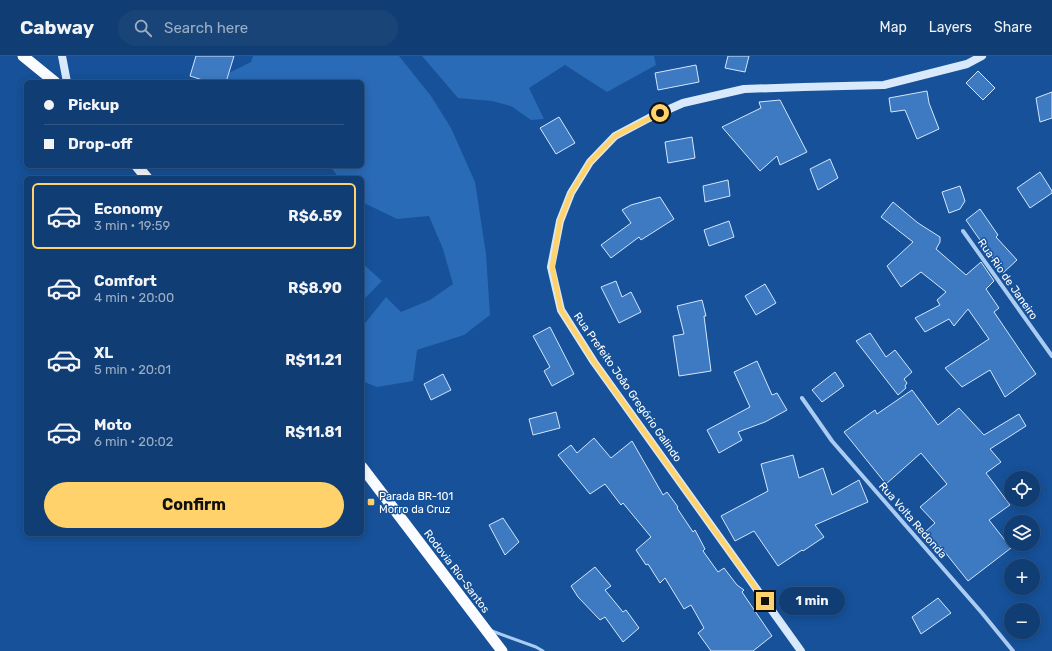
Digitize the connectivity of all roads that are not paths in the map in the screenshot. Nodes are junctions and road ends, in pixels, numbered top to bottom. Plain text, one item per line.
1 (23, 56) edge
2 (62, 56) edge
3 (982, 56) edge
4 (53, 80) edge
5 (67, 80) edge
6 (139, 168) edge
7 (145, 176) edge
8 (964, 231) dead end
9 (1052, 356) edge
10 (802, 398) dead end
11 (364, 470) edge
12 (484, 628) junction
13 (502, 651) edge
14 (543, 651) edge
15 (801, 651) edge
16 (1013, 651) edge

1 - 4 highway
2 - 5 main road
3 - 15 main road, Rua Prefeito João Gregório Galindo
6 - 7 highway
8 - 9 street, Rua Rio de Janeiro
10 - 16 street, Rua Volta Redonda
11 - 12 highway, Rodovia Rio-Santos
12 - 13 highway, Rodovia Rio-Santos
12 - 14 lane

